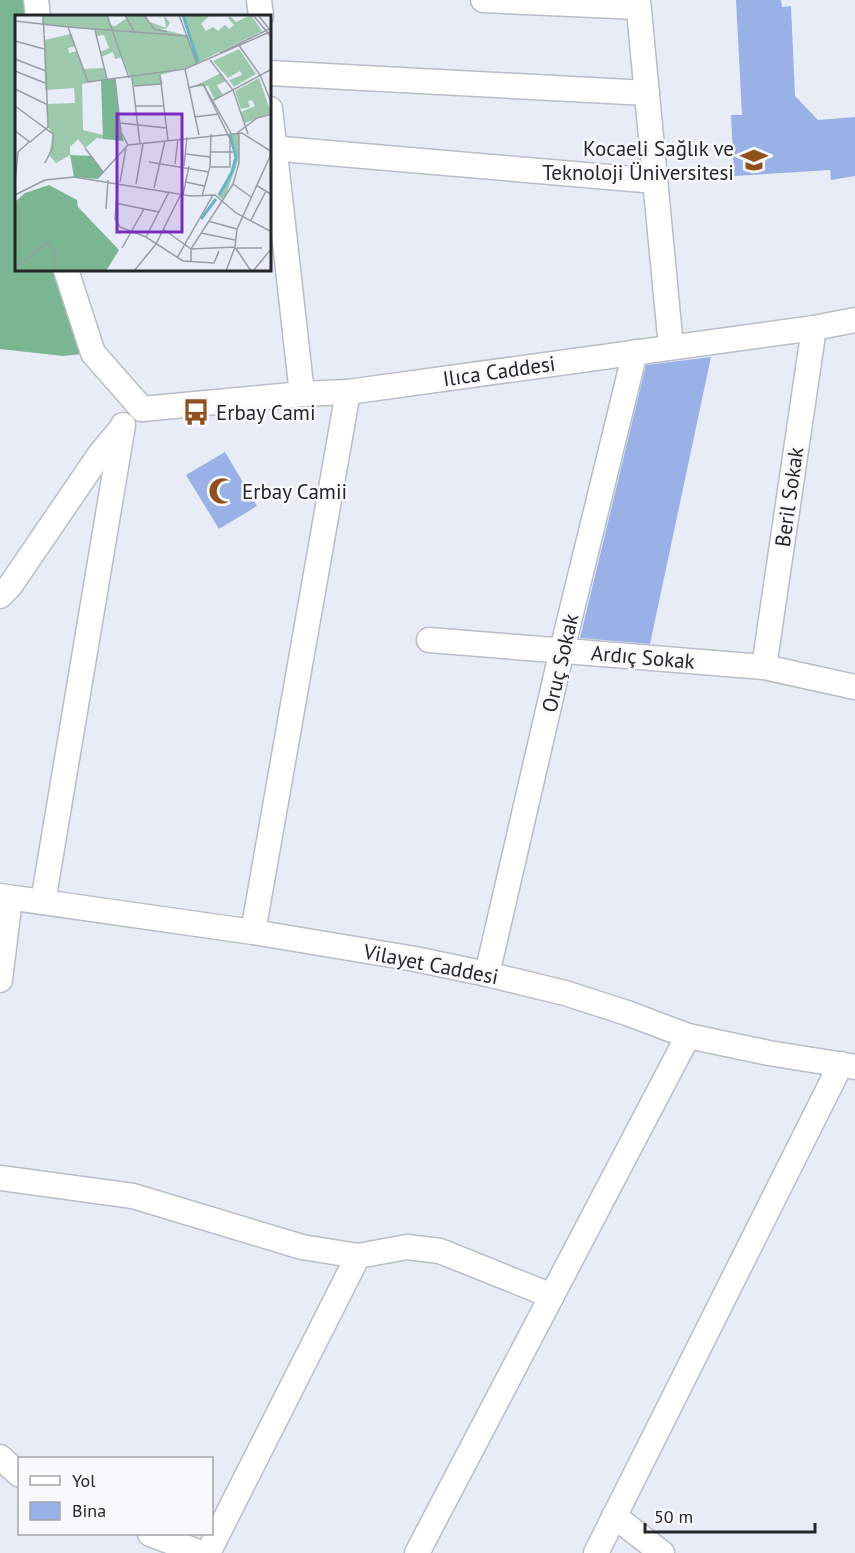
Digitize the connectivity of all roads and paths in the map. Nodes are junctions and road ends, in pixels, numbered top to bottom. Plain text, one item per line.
1 (36, 0) edge
2 (259, 0) edge
3 (483, 0) edge
4 (638, 4) edge
5 (38, 15) edge
6 (261, 15) edge
7 (272, 73) edge
8 (646, 93) junction
9 (272, 148) edge
10 (655, 181) junction
11 (67, 272) edge
12 (855, 320) edge
13 (814, 328) junction
14 (670, 347) junction
15 (635, 352) junction
16 (348, 392) junction
17 (302, 394) junction
18 (142, 408) junction
19 (123, 425) junction
20 (0, 596) edge
21 (429, 640) dead end
22 (562, 650) junction
23 (764, 667) junction
24 (855, 687) edge
25 (5, 897) edge
26 (43, 903) junction
27 (253, 932) junction
28 (487, 974) junction
29 (0, 980) edge
30 (688, 1036) junction
31 (848, 1065) edge
32 (0, 1178) edge
33 (358, 1256) junction
34 (552, 1296) junction
35 (0, 1457) edge
36 (18, 1472) edge
37 (614, 1516) junction
38 (155, 1535) edge
39 (201, 1553) edge
40 (208, 1553) edge
41 (417, 1553) edge
42 (596, 1553) edge
43 (662, 1553) edge

1 - 5 street
2 - 6 street
3 - 4 street
4 - 8 street
7 - 8 street
8 - 10 street
9 - 10 street
9 - 17 street
10 - 14 street
11 - 18 street
12 - 13 street, Ilıca Caddesi
13 - 14 street, Ilıca Caddesi
13 - 23 street, Beril Sokak
14 - 15 street, Ilıca Caddesi
15 - 16 street, Ilıca Caddesi
15 - 22 street, Oruç Sokak
16 - 17 street, Ilıca Caddesi
16 - 27 street
17 - 18 street, Ilıca Caddesi
18 - 19 street
19 - 20 street
19 - 26 street
21 - 22 street, Ardıç Sokak
22 - 23 street, Ardıç Sokak
22 - 28 street, Oruç Sokak
23 - 24 street, Ardıç Sokak
25 - 26 street, Vilayet Caddesi
25 - 29 street
26 - 27 street, Vilayet Caddesi
27 - 28 street, Vilayet Caddesi
28 - 30 street, Vilayet Caddesi
30 - 31 street, Vilayet Caddesi
30 - 34 street
31 - 37 street
32 - 33 street
33 - 34 street
33 - 40 street
34 - 41 street
35 - 36 street
37 - 42 street
37 - 43 street
38 - 39 street

